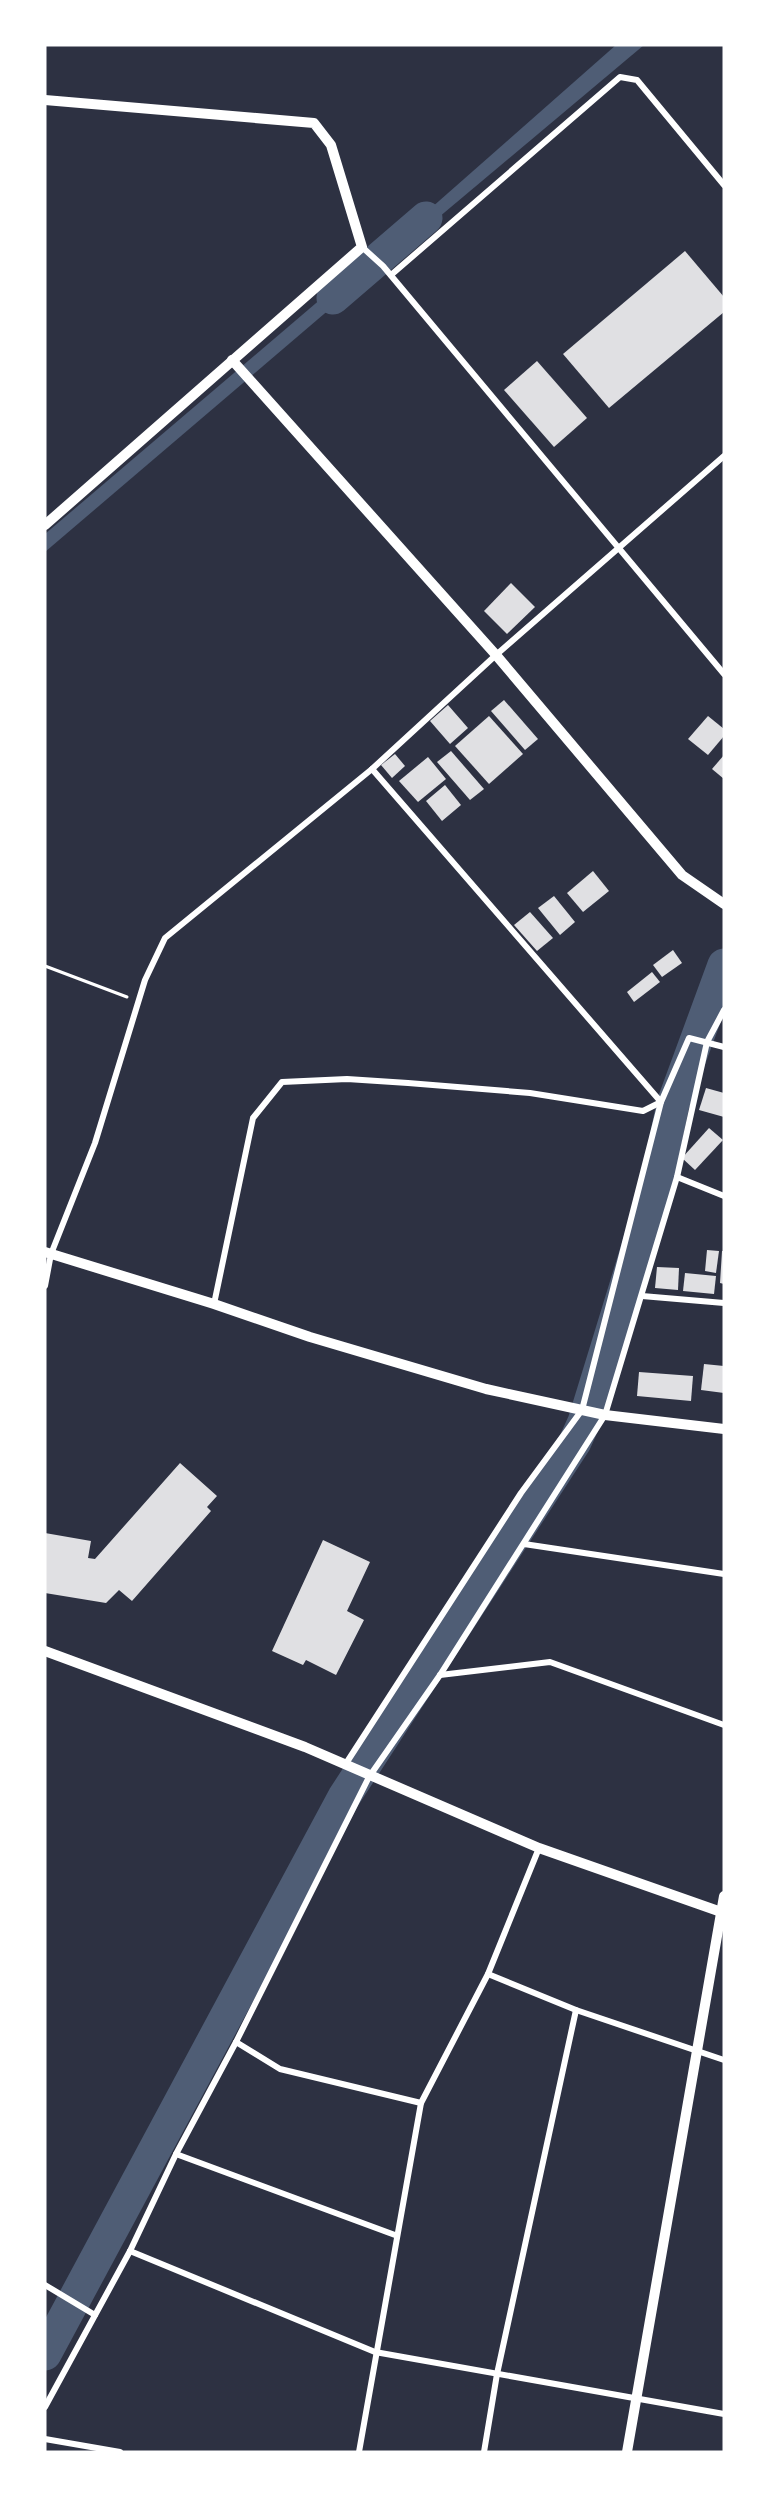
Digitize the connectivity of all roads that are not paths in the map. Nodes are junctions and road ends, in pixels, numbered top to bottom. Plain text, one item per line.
1 (45, 100) edge
2 (724, 185) edge
3 (362, 247) junction
4 (391, 275) junction
5 (235, 363) junction
6 (724, 456) edge
7 (45, 525) edge
8 (618, 547) junction
9 (496, 654) junction
10 (724, 674) edge
11 (372, 769) junction
12 (724, 904) edge
13 (724, 1010) edge
14 (706, 1042) junction
15 (724, 1047) edge
16 (661, 1102) junction
17 (677, 1177) junction
18 (724, 1196) edge
19 (48, 1253) edge
20 (45, 1286) edge
21 (642, 1296) junction
22 (724, 1303) edge
23 (214, 1304) junction
24 (583, 1410) junction
25 (604, 1415) junction
26 (724, 1429) edge
27 (524, 1544) junction
28 (724, 1574) edge
29 (45, 1651) edge
30 (440, 1675) junction
31 (724, 1725) edge
32 (345, 1766) junction
33 (368, 1776) junction
34 (539, 1848) junction
35 (724, 1896) edge
36 (722, 1913) edge
37 (488, 1974) junction
38 (576, 2010) junction
39 (236, 2042) junction
40 (697, 2050) junction
41 (724, 2060) edge
42 (421, 2103) junction
43 (176, 2154) junction
44 (395, 2235) junction
45 (130, 2251) junction
46 (45, 2285) edge
47 (94, 2314) junction
48 (375, 2352) junction
49 (497, 2374) junction
50 (636, 2398) junction
51 (45, 2407) edge
52 (724, 2414) edge
53 (45, 2439) edge
54 (120, 2452) edge
55 (358, 2452) edge
56 (484, 2452) edge
57 (627, 2452) edge

1 - 3 street
2 - 4 street
3 - 4 street
3 - 5 street
4 - 8 street
5 - 7 street
5 - 9 street
6 - 8 street
8 - 9 street
8 - 10 street
9 - 11 street
9 - 12 street
11 - 16 street
11 - 19 street
13 - 14 street
14 - 15 street
14 - 16 street
14 - 17 street
16 - 23 street
16 - 24 street
17 - 18 street
17 - 21 street
19 - 20 street
19 - 23 street
21 - 22 street
21 - 25 street
23 - 24 street
24 - 25 street
24 - 32 street
25 - 26 street
25 - 27 street
27 - 28 street
27 - 30 street
29 - 32 street
30 - 31 street
30 - 33 street
32 - 33 street
33 - 34 street
33 - 39 street
34 - 36 street
34 - 37 street
35 - 36 street
36 - 40 street
37 - 38 street
37 - 42 street
38 - 40 street
38 - 49 street
39 - 42 street
39 - 43 street
40 - 41 street
40 - 50 street
42 - 44 street
43 - 44 street
43 - 45 street
44 - 48 street
45 - 47 street
45 - 48 street
46 - 47 street
47 - 51 street
48 - 49 street
48 - 55 street
49 - 50 street
49 - 56 street
50 - 52 street
50 - 57 street
53 - 54 street

